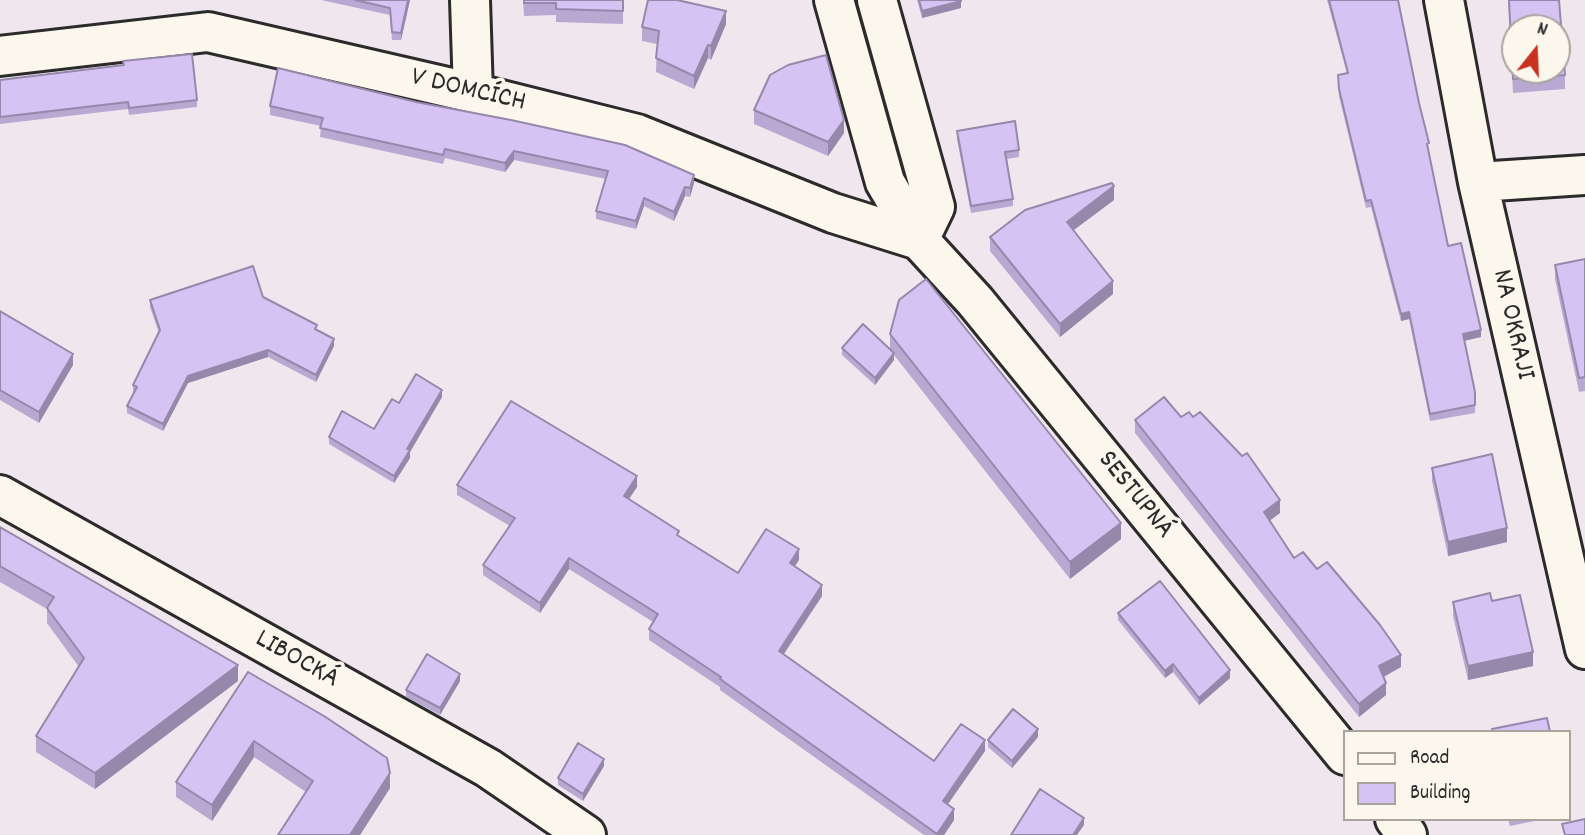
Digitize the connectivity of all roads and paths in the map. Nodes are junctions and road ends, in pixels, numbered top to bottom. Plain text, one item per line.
1 (470, 0) edge
2 (834, 0) edge
3 (877, 0) edge
4 (1444, 0) edge
5 (0, 56) edge
6 (473, 93) junction
7 (1585, 176) edge
8 (1478, 182) junction
9 (919, 240) junction
10 (0, 495) edge
11 (1585, 649) edge
12 (1344, 754) edge
13 (586, 835) edge

1 - 6 street
2 - 9 street, SESTUPNÁ
3 - 9 street
4 - 8 street, NA OKRAJI
5 - 6 street, V DOMCÍCH
6 - 9 street, V DOMCÍCH
7 - 8 street
8 - 11 street, NA OKRAJI
9 - 12 street, SESTUPNÁ
10 - 13 street, LIBOCKÁ

